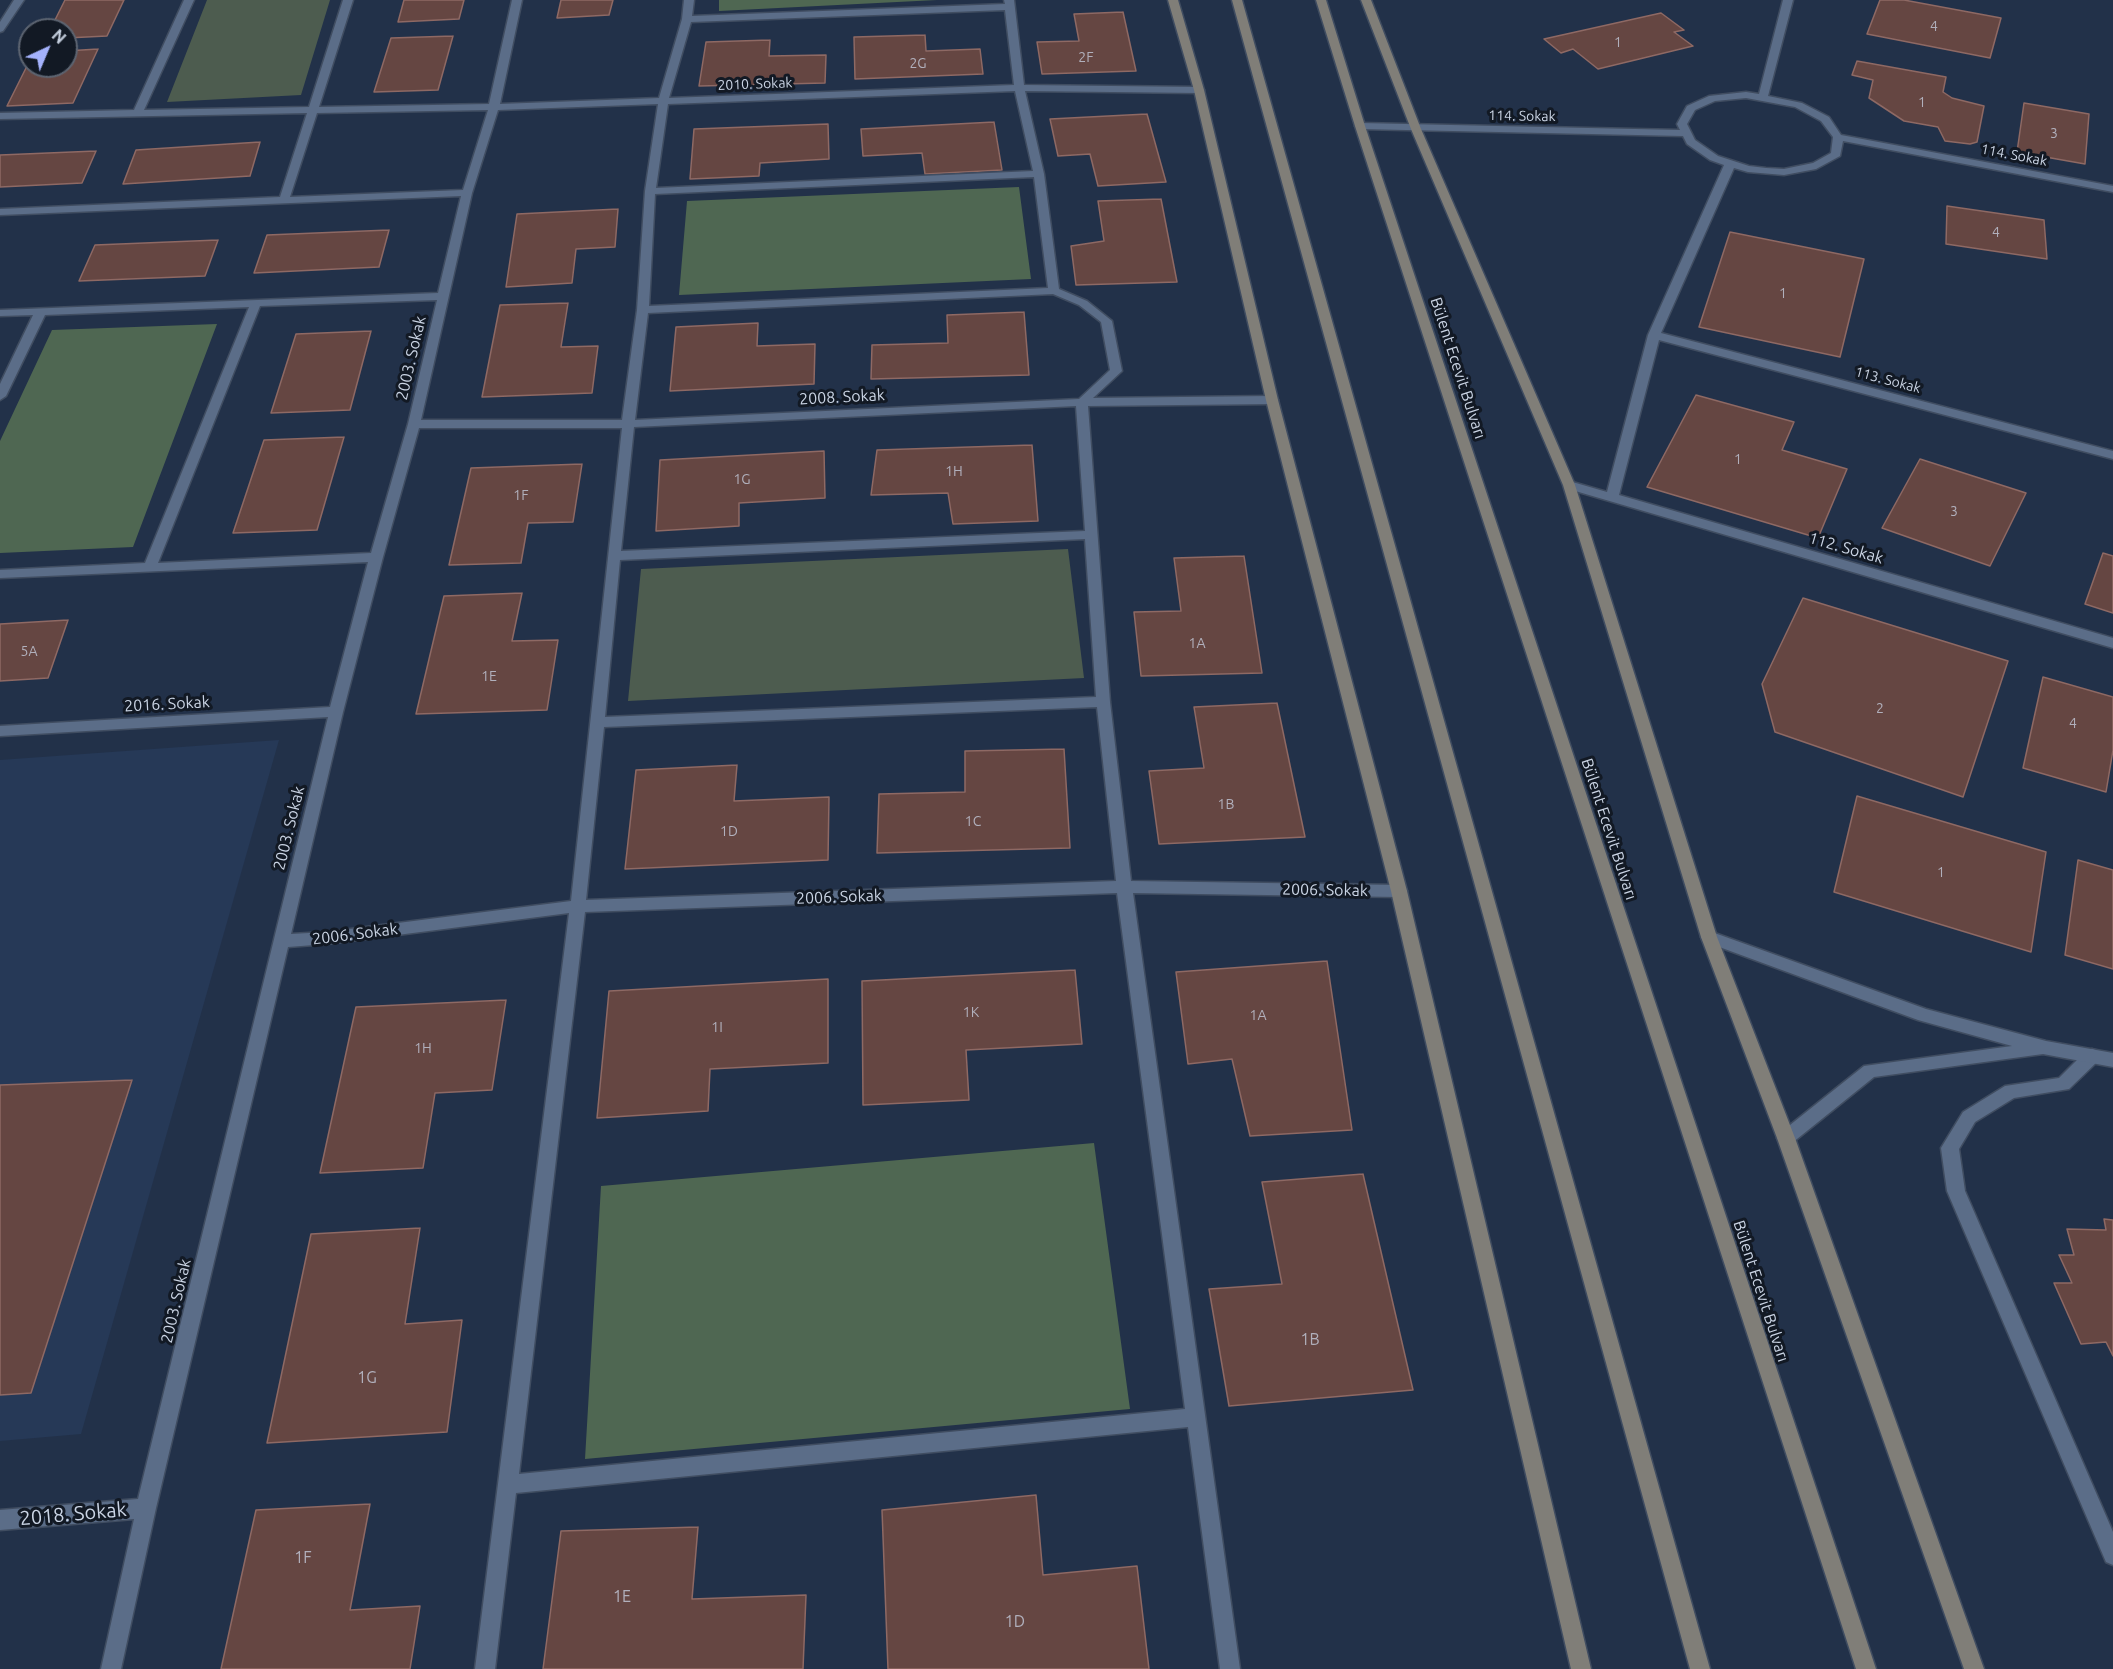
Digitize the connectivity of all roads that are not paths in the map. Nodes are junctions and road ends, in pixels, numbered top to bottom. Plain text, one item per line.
1 (19, 0) edge
2 (189, 0) edge
3 (348, 0) edge
4 (517, 0) edge
5 (689, 0) edge
6 (1173, 0) edge
7 (1238, 0) edge
8 (1322, 0) edge
9 (1366, 0) edge
10 (1788, 0) edge
11 (1010, 4) edge
12 (687, 19) junction
13 (0, 29) edge
14 (1020, 88) junction
15 (1199, 90) junction
16 (1763, 97) junction
17 (663, 101) junction
18 (494, 106) junction
19 (312, 111) junction
20 (137, 114) junction
21 (0, 116) edge
22 (1360, 126) junction
23 (1416, 129) junction
24 (1684, 133) junction
25 (1838, 136) junction
26 (1730, 164) junction
27 (1039, 174) junction
28 (2113, 189) edge
29 (650, 191) junction
30 (467, 193) junction
31 (284, 200) junction
32 (0, 212) edge
33 (1054, 291) junction
34 (443, 296) junction
35 (256, 303) junction
36 (643, 310) junction
37 (41, 311) junction
38 (0, 313) edge
39 (1654, 335) junction
40 (0, 396) edge
41 (1272, 400) junction
42 (1082, 402) junction
43 (414, 424) junction
44 (628, 424) junction
45 (2113, 455) edge
46 (1569, 485) junction
47 (1612, 496) junction
48 (1091, 535) junction
49 (614, 556) junction
50 (376, 557) junction
51 (150, 567) junction
52 (0, 574) edge
53 (2113, 643) edge
54 (1103, 702) junction
55 (336, 712) junction
56 (597, 722) junction
57 (0, 731) edge
58 (1124, 887) junction
59 (1399, 891) junction
60 (578, 906) junction
61 (1709, 937) junction
62 (281, 942) junction
63 (2046, 1048) junction
64 (2092, 1056) junction
65 (2113, 1060) edge
66 (1786, 1138) junction
67 (1195, 1417) junction
68 (508, 1484) junction
69 (146, 1508) junction
70 (0, 1520) edge
71 (2113, 1555) edge
72 (111, 1669) edge
73 (485, 1669) edge
74 (1230, 1669) edge
75 (1581, 1669) edge
76 (1701, 1669) edge
77 (1866, 1669) edge
78 (1974, 1669) edge

1 - 13 street
2 - 20 street
3 - 19 street
4 - 18 street, 2003. Sokak
5 - 12 street
6 - 15 street
7 - 76 street
8 - 22 street, Bülent Ecevit Bulvarı
9 - 23 street
10 - 16 street
11 - 12 street
11 - 14 street
12 - 17 street
14 - 15 street, 2010. Sokak
14 - 17 street, 2010. Sokak
14 - 27 street
15 - 41 street
16 - 24 street
16 - 25 street
17 - 18 street, 2010. Sokak
17 - 29 street
18 - 19 street, 2010. Sokak
18 - 30 street, 2003. Sokak
19 - 20 street, 2010. Sokak
19 - 31 street
20 - 21 street, 2010. Sokak
22 - 23 street, 114. Sokak
22 - 77 street, Bülent Ecevit Bulvarı
23 - 24 street, 114. Sokak
23 - 46 street
24 - 26 street
25 - 26 street
25 - 28 street, 114. Sokak
26 - 39 street
27 - 29 street
27 - 33 street
29 - 36 street
30 - 31 street
30 - 34 street, 2003. Sokak
31 - 32 street
33 - 36 street
33 - 42 street
34 - 35 street
34 - 43 street, 2003. Sokak
35 - 37 street
35 - 51 street
36 - 44 street
37 - 38 street
37 - 40 street
39 - 45 street, 113. Sokak
39 - 47 street
41 - 42 street, 2008. Sokak
41 - 59 street
42 - 44 street, 2008. Sokak
42 - 48 street
43 - 44 street, 2008. Sokak
43 - 50 street, 2003. Sokak
44 - 49 street
46 - 47 street, 112. Sokak
46 - 61 street
47 - 53 street, 112. Sokak
48 - 49 street
48 - 54 street
49 - 56 street
50 - 51 street
50 - 55 street, 2003. Sokak
51 - 52 street
54 - 56 street
54 - 58 street
55 - 57 street, 2016. Sokak
55 - 62 street, 2003. Sokak
56 - 60 street
58 - 59 street, 2006. Sokak
58 - 60 street, 2006. Sokak
58 - 67 street
59 - 75 street
60 - 62 street, 2006. Sokak
60 - 68 street
61 - 63 street
61 - 66 street
62 - 69 street, 2003. Sokak
63 - 64 street
63 - 66 street
64 - 65 street
64 - 71 street
66 - 78 street
67 - 68 street
67 - 74 street
68 - 73 street
69 - 70 street, 2018. Sokak
69 - 72 street, 2003. Sokak

